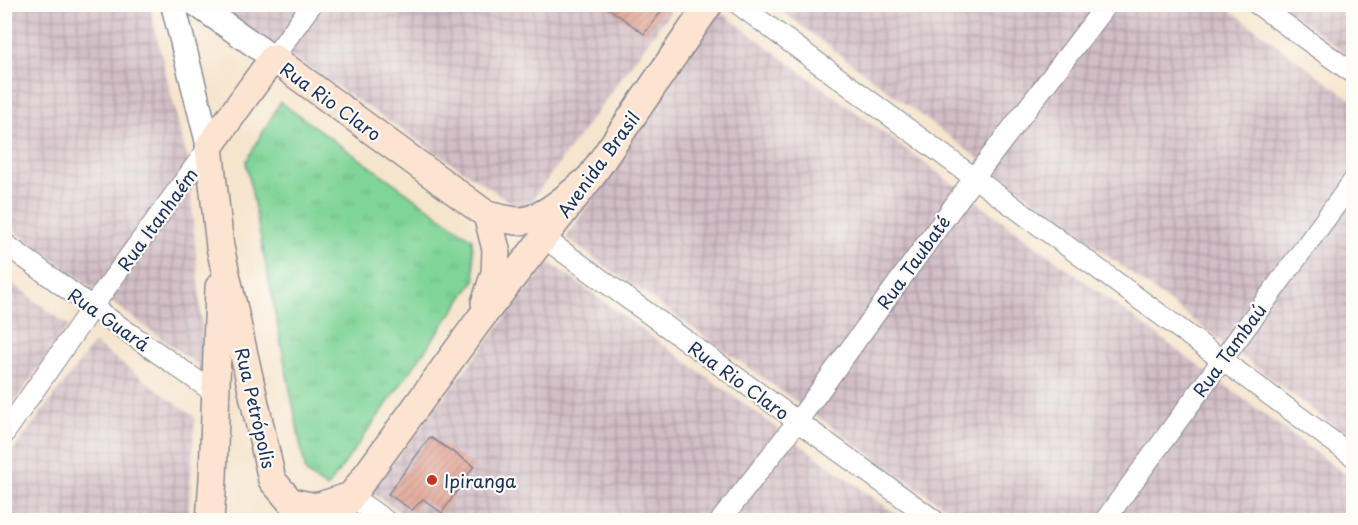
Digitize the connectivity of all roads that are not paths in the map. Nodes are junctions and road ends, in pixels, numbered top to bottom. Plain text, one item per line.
1 (173, 4) edge
2 (196, 4) edge
3 (312, 4) edge
4 (738, 4) edge
5 (1107, 4) edge
6 (1257, 4) edge
7 (700, 8) edge
8 (273, 58) junction
9 (1353, 75) edge
10 (209, 147) junction
11 (590, 178) junction
12 (974, 178) junction
13 (1353, 180) edge
14 (488, 215) junction
15 (544, 238) junction
16 (4, 243) edge
17 (220, 247) junction
18 (92, 307) junction
19 (480, 319) junction
20 (1222, 360) junction
21 (215, 393) junction
22 (797, 422) junction
23 (4, 434) edge
24 (1353, 457) edge
25 (351, 496) junction
26 (210, 520) edge
27 (333, 520) edge
28 (385, 520) edge
29 (722, 520) edge
30 (934, 520) edge
31 (1105, 520) edge

1 - 10 street, Rua Petrópolis
2 - 8 street, Rua Rio Claro
3 - 8 street, Rua Itanhaém
4 - 12 street
5 - 12 street, Rua Taubaté
6 - 9 street
7 - 11 main road, Avenida Brasil
8 - 10 main road, Rua Itanhaém
8 - 14 main road, Rua Rio Claro
10 - 17 main road, Rua Petrópolis
10 - 18 street, Rua Itanhaém
11 - 14 main road, Rua Rio Claro
11 - 15 main road, Avenida Brasil
12 - 20 street
12 - 22 street, Rua Taubaté
13 - 20 street, Rua Tambaú
14 - 19 main road, Avenida Brasil
15 - 19 main road, Avenida Brasil
15 - 22 street, Rua Rio Claro
16 - 18 street, Rua Guará
17 - 21 main road, Rua Petrópolis
17 - 25 main road, Rua Petrópolis
18 - 21 street, Rua Guará
18 - 23 street, Rua Itanhaém
19 - 25 main road, Avenida Brasil
20 - 24 street
20 - 31 street, Rua Tambaú
21 - 26 main road, Rua Petrópolis
22 - 29 street, Rua Taubaté
22 - 30 street, Rua Rio Claro
25 - 27 main road, Avenida Brasil
25 - 28 street

